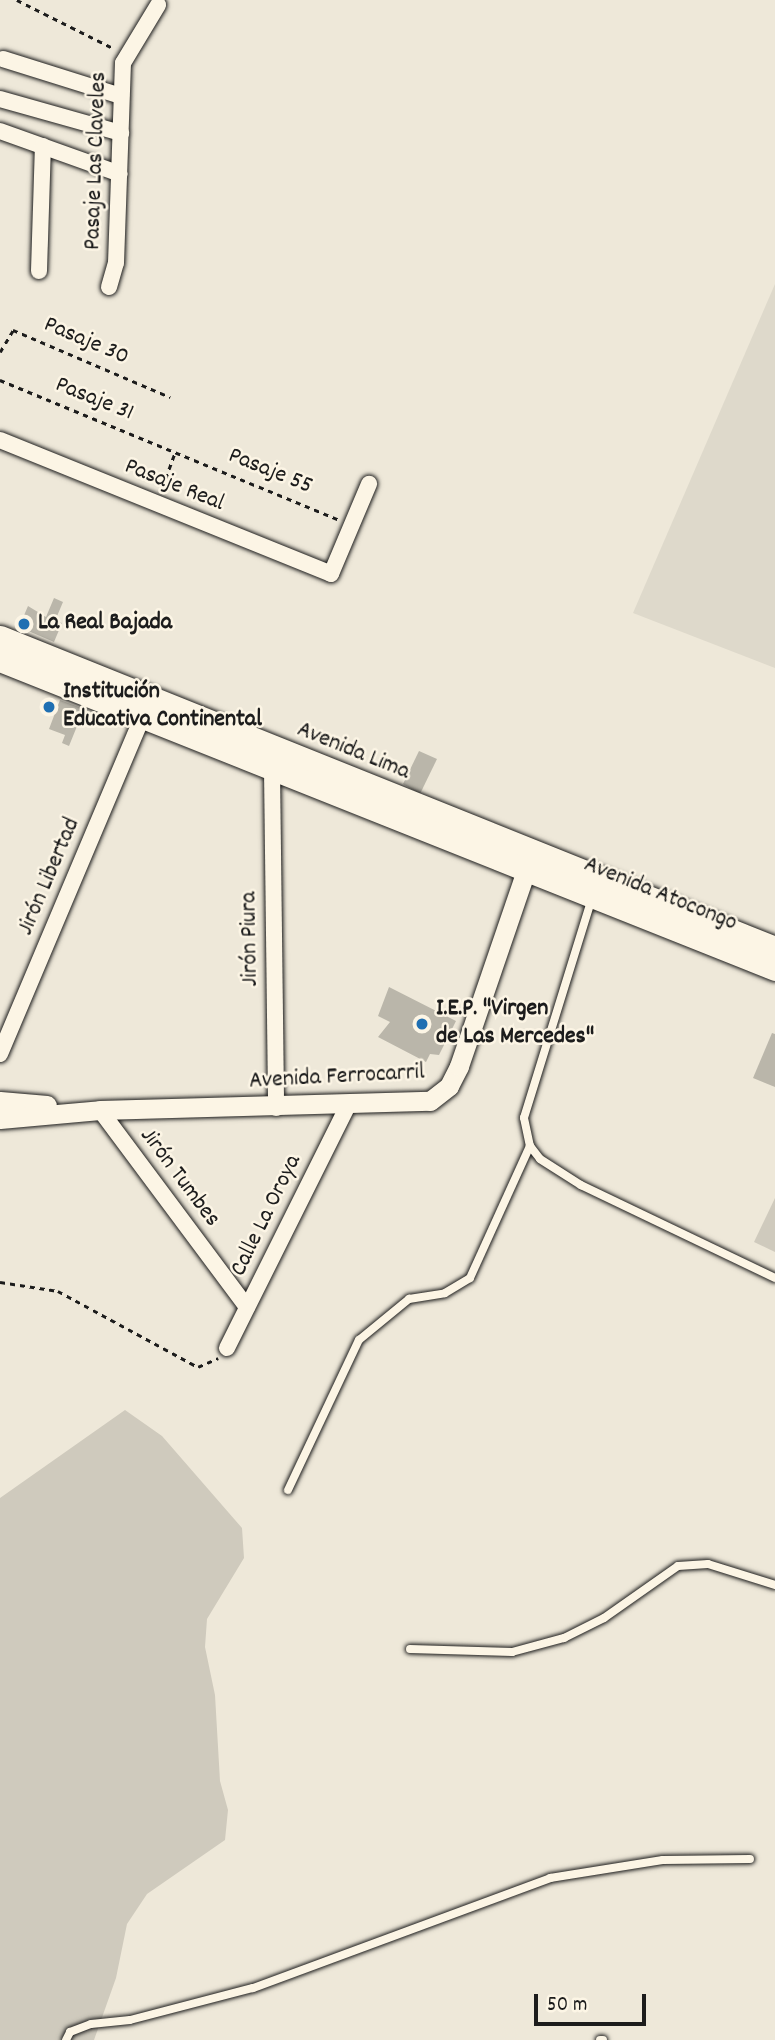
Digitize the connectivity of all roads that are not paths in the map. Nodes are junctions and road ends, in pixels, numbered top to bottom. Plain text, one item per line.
1 (158, 5) dead end
2 (3, 59) dead end
3 (121, 96) junction
4 (0, 99) edge
5 (0, 131) edge
6 (121, 133) junction
7 (43, 146) junction
8 (120, 174) junction
9 (39, 271) dead end
10 (109, 287) dead end
11 (0, 440) edge
12 (369, 484) dead end
13 (0, 637) edge
14 (0, 660) edge
15 (142, 718) junction
16 (272, 770) junction
17 (529, 861) junction
18 (600, 889) junction
19 (775, 948) edge
20 (775, 969) edge
21 (0, 1054) edge
22 (0, 1101) edge
23 (348, 1105) junction
24 (276, 1108) junction
25 (100, 1110) junction
26 (0, 1119) edge
27 (530, 1146) junction
28 (775, 1278) edge
29 (247, 1307) junction
30 (227, 1348) road end
31 (288, 1490) dead end
32 (775, 1586) edge
33 (410, 1649) dead end
34 (750, 1859) dead end
35 (66, 2040) edge

1 - 3 street, Pasaje Las Claveles
2 - 3 street
3 - 6 street, Pasaje Las Claveles
4 - 6 street
5 - 7 street
6 - 8 street, Pasaje Las Claveles
7 - 8 street
7 - 9 street
8 - 10 street, Pasaje Las Claveles
11 - 12 street, Pasaje Real
13 - 17 main road, Avenida Lima
14 - 15 main road, Avenida Lima
15 - 16 main road, Avenida Lima
15 - 21 street, Jirón Libertad
16 - 17 main road, Avenida Lima
16 - 24 street, Jirón Piura
17 - 18 main road, Avenida Atocongo
17 - 23 street, Avenida Ferrocarril
18 - 19 main road, Avenida Atocongo
18 - 20 main road, Avenida Atocongo
18 - 27 lane
22 - 25 street, Avenida Ferrocarril
23 - 24 street, Avenida Ferrocarril
23 - 29 street, Calle La Oroya
24 - 25 street, Avenida Ferrocarril
25 - 26 street, Avenida Ferrocarril
25 - 29 street, Jirón Tumbes
27 - 28 lane
27 - 31 lane
29 - 30 street, Calle La Oroya
32 - 33 lane
34 - 35 lane

